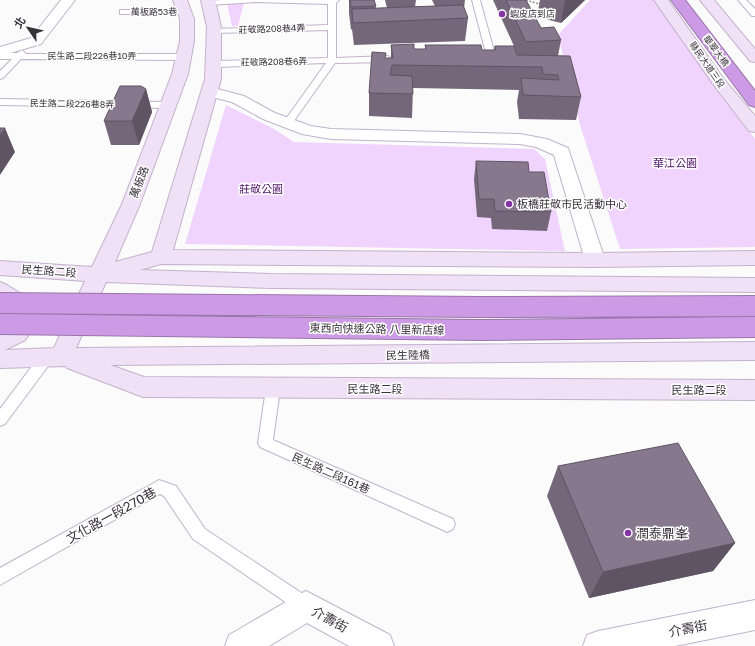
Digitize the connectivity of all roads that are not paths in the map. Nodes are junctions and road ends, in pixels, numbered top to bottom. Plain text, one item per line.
1 (68, 0) edge
2 (476, 0) edge
3 (661, 0) edge
4 (678, 0) edge
5 (693, 0) edge
6 (707, 0) edge
7 (742, 0) edge
8 (209, 1) edge
9 (332, 1) edge
10 (183, 6) edge
11 (123, 12) dead end
12 (755, 14) edge
13 (331, 27) junction
14 (213, 31) junction
15 (36, 41) junction
16 (0, 52) edge
17 (0, 56) edge
18 (18, 56) junction
19 (467, 56) edge
20 (184, 57) junction
21 (755, 58) edge
22 (396, 59) edge
23 (332, 61) junction
24 (216, 64) junction
25 (750, 72) dead end
26 (0, 76) edge
27 (210, 92) junction
28 (0, 102) edge
29 (755, 102) edge
30 (168, 105) junction
31 (288, 123) junction
32 (755, 127) edge
33 (161, 258) junction
34 (755, 258) edge
35 (595, 260) junction
36 (0, 268) edge
37 (98, 274) junction
38 (755, 285) edge
39 (0, 290) edge
40 (0, 303) edge
41 (755, 306) edge
42 (0, 324) edge
43 (755, 327) edge
44 (0, 343) edge
45 (755, 351) edge
46 (53, 357) junction
47 (0, 359) edge
48 (273, 390) junction
49 (755, 390) edge
50 (0, 420) edge
51 (447, 524) dead end
52 (0, 577) edge
53 (306, 606) junction
54 (755, 615) edge
55 (240, 646) edge
56 (379, 646) edge
57 (598, 646) edge

1 - 15 street
2 - 19 lane
3 - 32 main road, 縣民大道三段
4 - 29 highway, 華翠大橋
5 - 25 highway, 華翠大橋
6 - 21 main road
7 - 12 lane
8 - 9 lane
8 - 14 main road
9 - 13 lane
10 - 11 lane, 萬板路53巷
10 - 20 main road, 萬板路
13 - 14 lane, 莊敬路208巷4弄
13 - 23 lane
14 - 24 main road
15 - 16 street
15 - 18 lane
17 - 18 lane, 民生路二段226巷10弄
18 - 20 lane, 民生路二段226巷10弄
18 - 26 lane
20 - 30 main road, 萬板路
22 - 23 lane, 莊敬路208巷6弄
23 - 24 lane, 莊敬路208巷6弄
23 - 31 lane
24 - 27 main road
27 - 31 street
27 - 33 main road
28 - 30 lane, 民生路二段226巷8弄
30 - 37 main road, 萬板路
31 - 35 street
33 - 35 main road, 民生路二段
33 - 37 main road, 民生路二段
34 - 35 main road, 民生路二段
36 - 37 main road, 民生路二段
37 - 38 main road, 民生路二段
37 - 46 main road, 萬板路
39 - 44 main road
40 - 41 highway, 東西向快速公路 八里新店線, bridge
42 - 43 highway, 東西向快速公路 八里新店線, bridge
45 - 46 main road, 民生陸橋
46 - 47 main road, 民生路二段
46 - 48 main road, 民生路二段
46 - 50 lane
48 - 49 main road, 民生路二段
48 - 51 lane, 民生路二段161巷
52 - 53 lane, 文化路一段270巷
53 - 55 street, 介壽街
53 - 56 street, 介壽街
54 - 57 street, 介壽街

